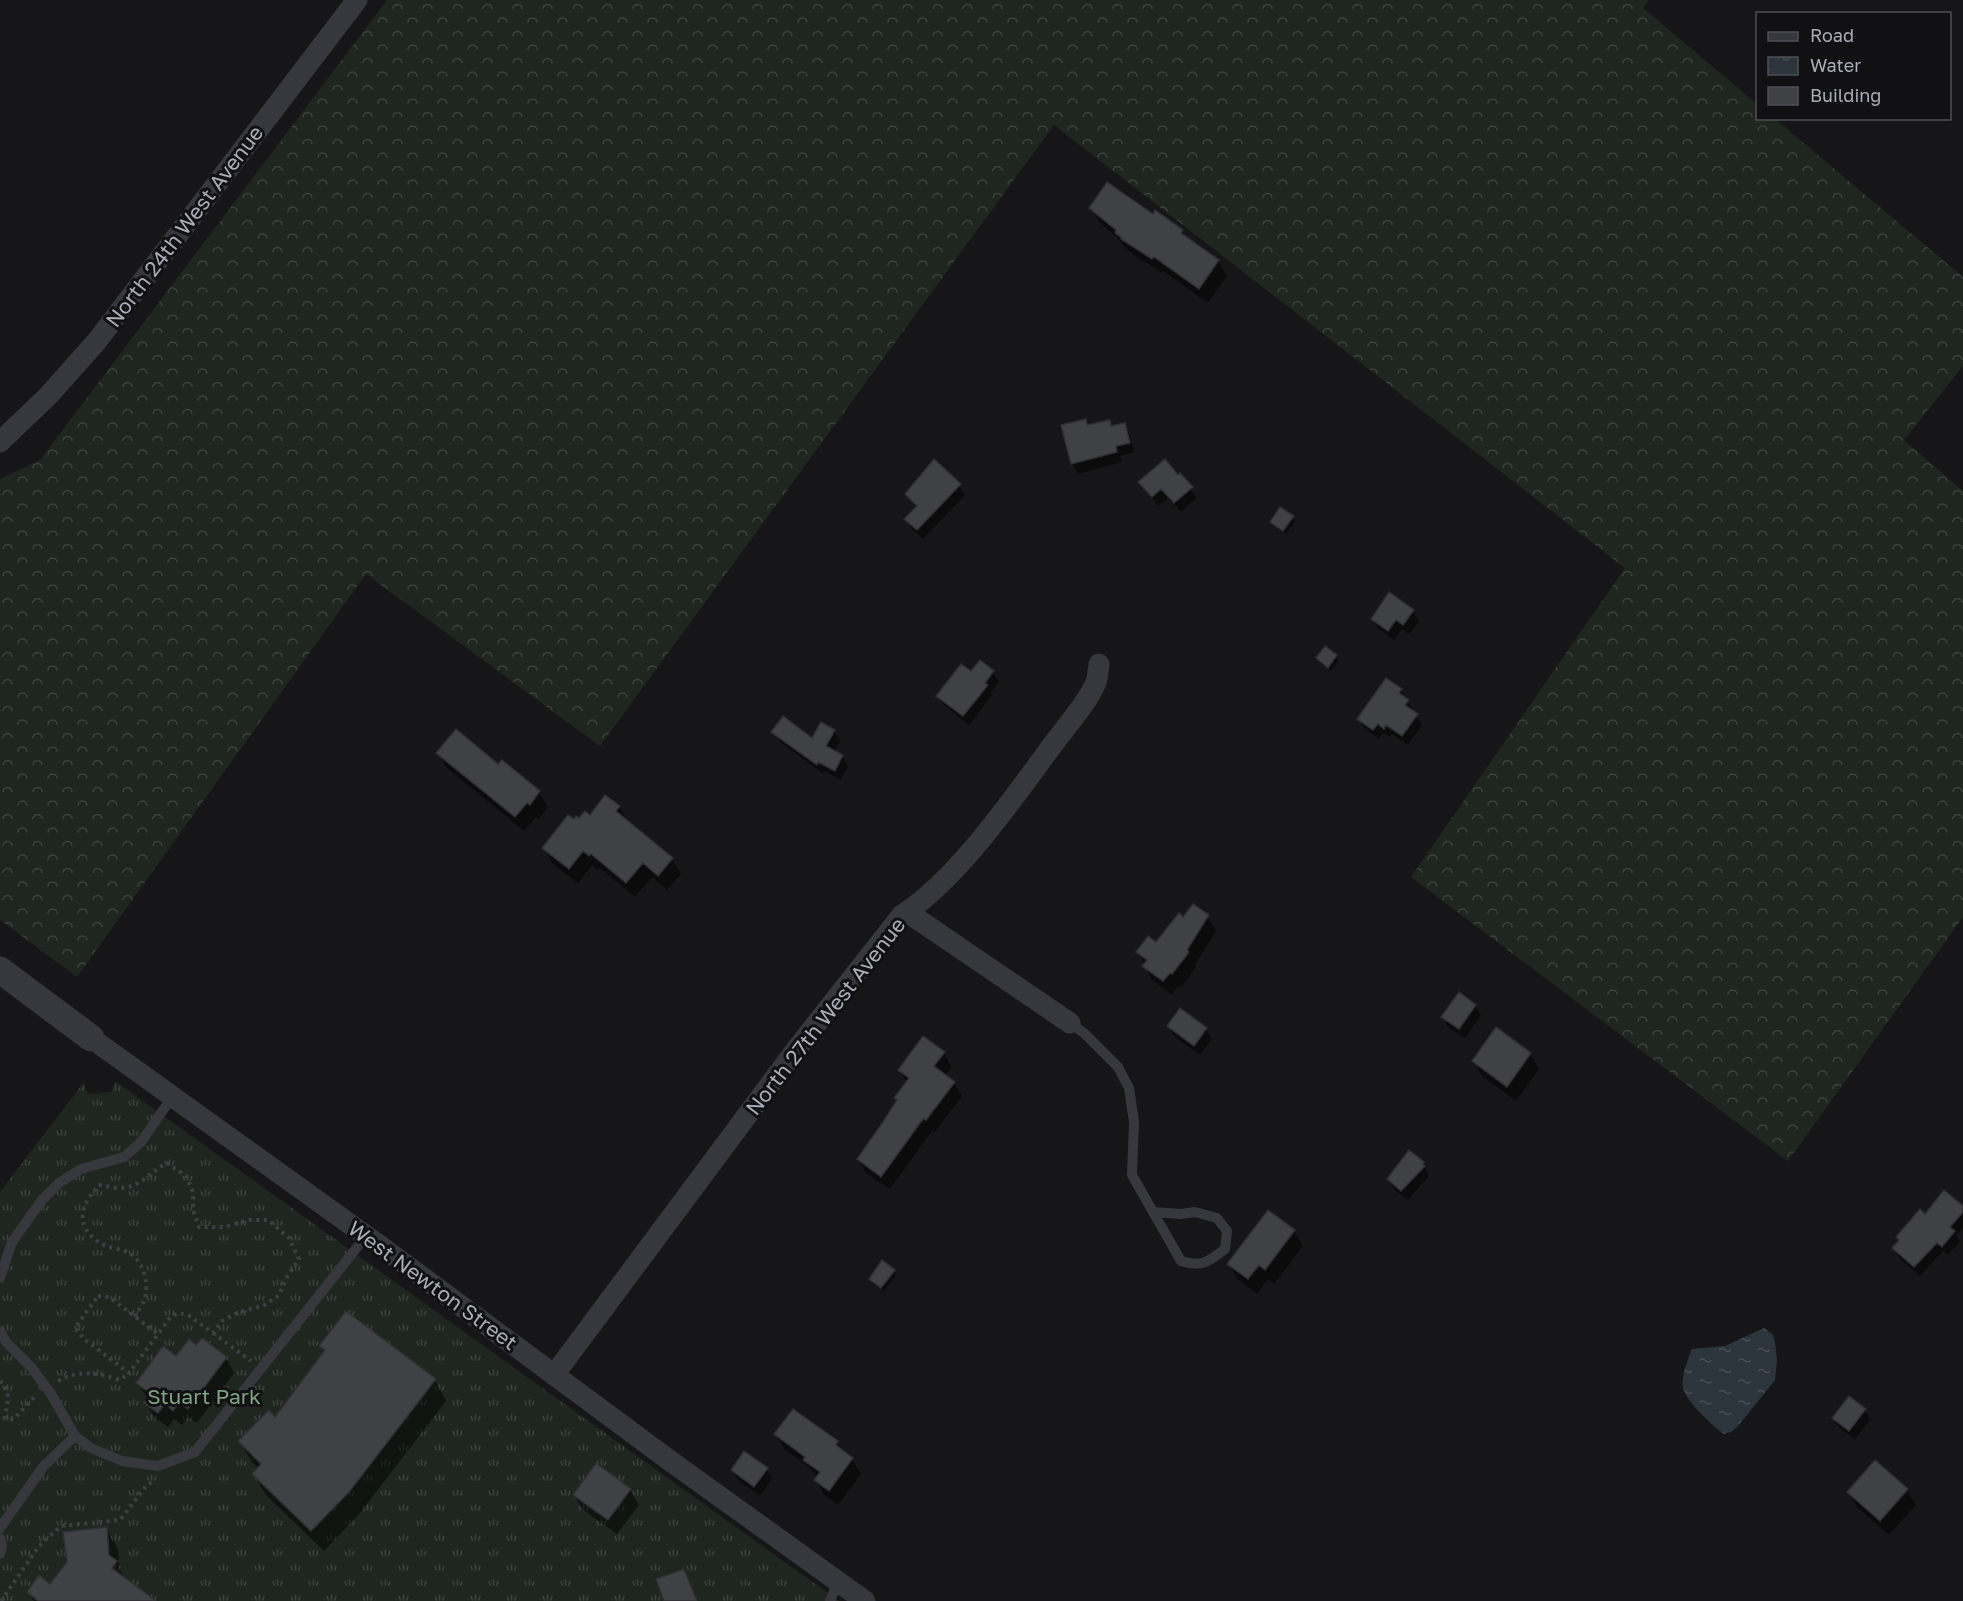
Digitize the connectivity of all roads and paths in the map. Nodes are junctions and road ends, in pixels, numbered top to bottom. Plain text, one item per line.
1 (357, 0) edge
2 (0, 442) edge
3 (1099, 664) dead end
4 (907, 912) junction
5 (0, 970) edge
6 (1070, 1023) joint
7 (91, 1038) joint
8 (173, 1096) junction
9 (1153, 1212) junction
10 (366, 1236) junction
11 (0, 1278) edge
12 (135, 1317) junction
13 (0, 1331) edge
14 (213, 1333) junction
15 (158, 1334) junction
16 (262, 1368) junction
17 (129, 1373) junction
18 (554, 1374) junction
19 (0, 1381) edge
20 (46, 1388) junction
21 (75, 1436) junction
22 (164, 1475) dead end
23 (0, 1528) edge
24 (0, 1538) edge
25 (0, 1554) edge
26 (838, 1581) junction
27 (1, 1601) edge
28 (830, 1601) edge
29 (865, 1601) edge

1 - 2 street, North 24th West Avenue
3 - 4 street, North 27th West Avenue
4 - 6 street
4 - 18 street, North 27th West Avenue
5 - 7 street, West Newton Street
6 - 9 lane
7 - 8 street, West Newton Street
8 - 10 street, West Newton Street
8 - 11 lane
9 - 9 lane
10 - 16 lane
10 - 18 street, West Newton Street
12 - 14 path
12 - 15 path
12 - 17 path
13 - 20 lane
14 - 15 path
14 - 16 path
15 - 17 path
16 - 21 lane
17 - 20 path
18 - 26 street, West Newton Street
19 - 20 path
20 - 21 lane
21 - 23 lane
22 - 27 path
24 - 25 lane
26 - 28 lane
26 - 29 street, West Newton Street

